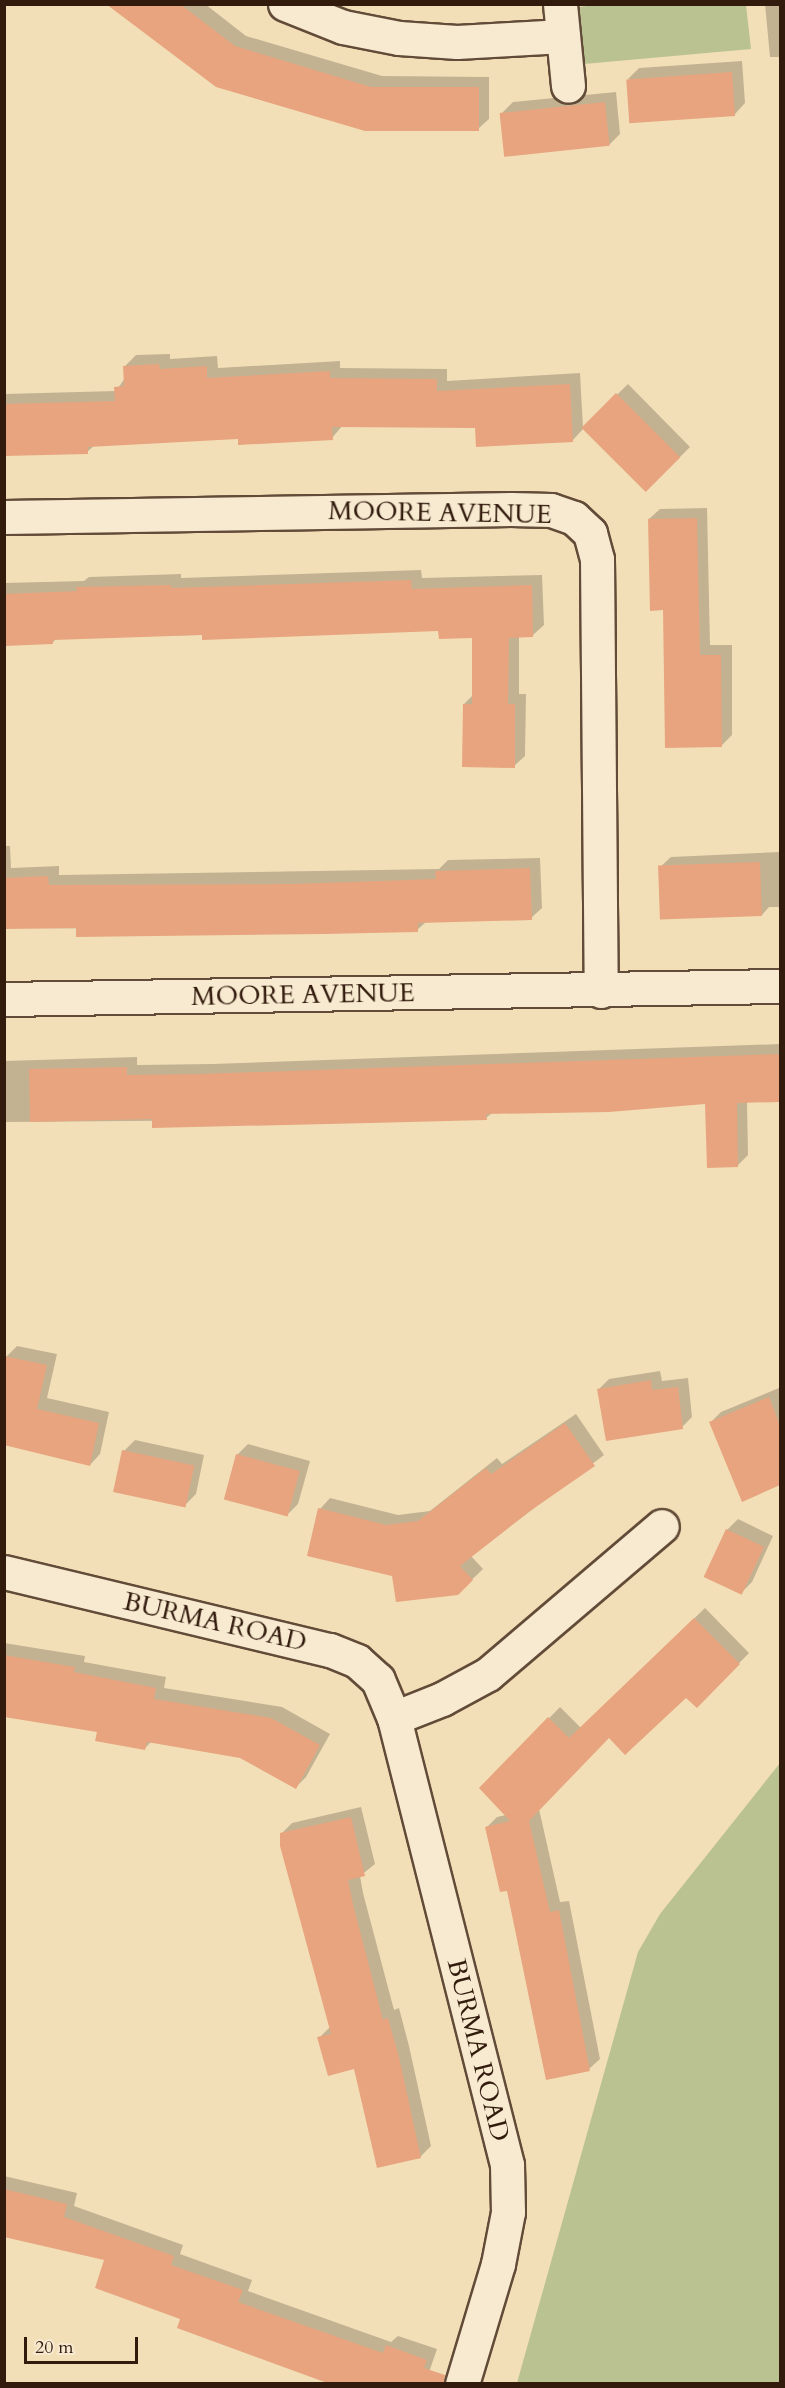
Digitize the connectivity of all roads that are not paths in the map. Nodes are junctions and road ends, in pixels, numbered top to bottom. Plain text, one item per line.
1 (285, 4) edge
2 (561, 20) edge
3 (568, 86) dead end
4 (4, 517) edge
5 (780, 986) edge
6 (601, 991) junction
7 (4, 999) edge
8 (662, 1526) dead end
9 (4, 1572) edge
10 (394, 1718) junction
11 (462, 2384) edge

1 - 2 street
2 - 3 street
4 - 6 street, MOORE AVENUE
5 - 6 street, MOORE AVENUE
6 - 7 street, MOORE AVENUE
8 - 10 street
9 - 10 street, BURMA ROAD
10 - 11 street, BURMA ROAD

